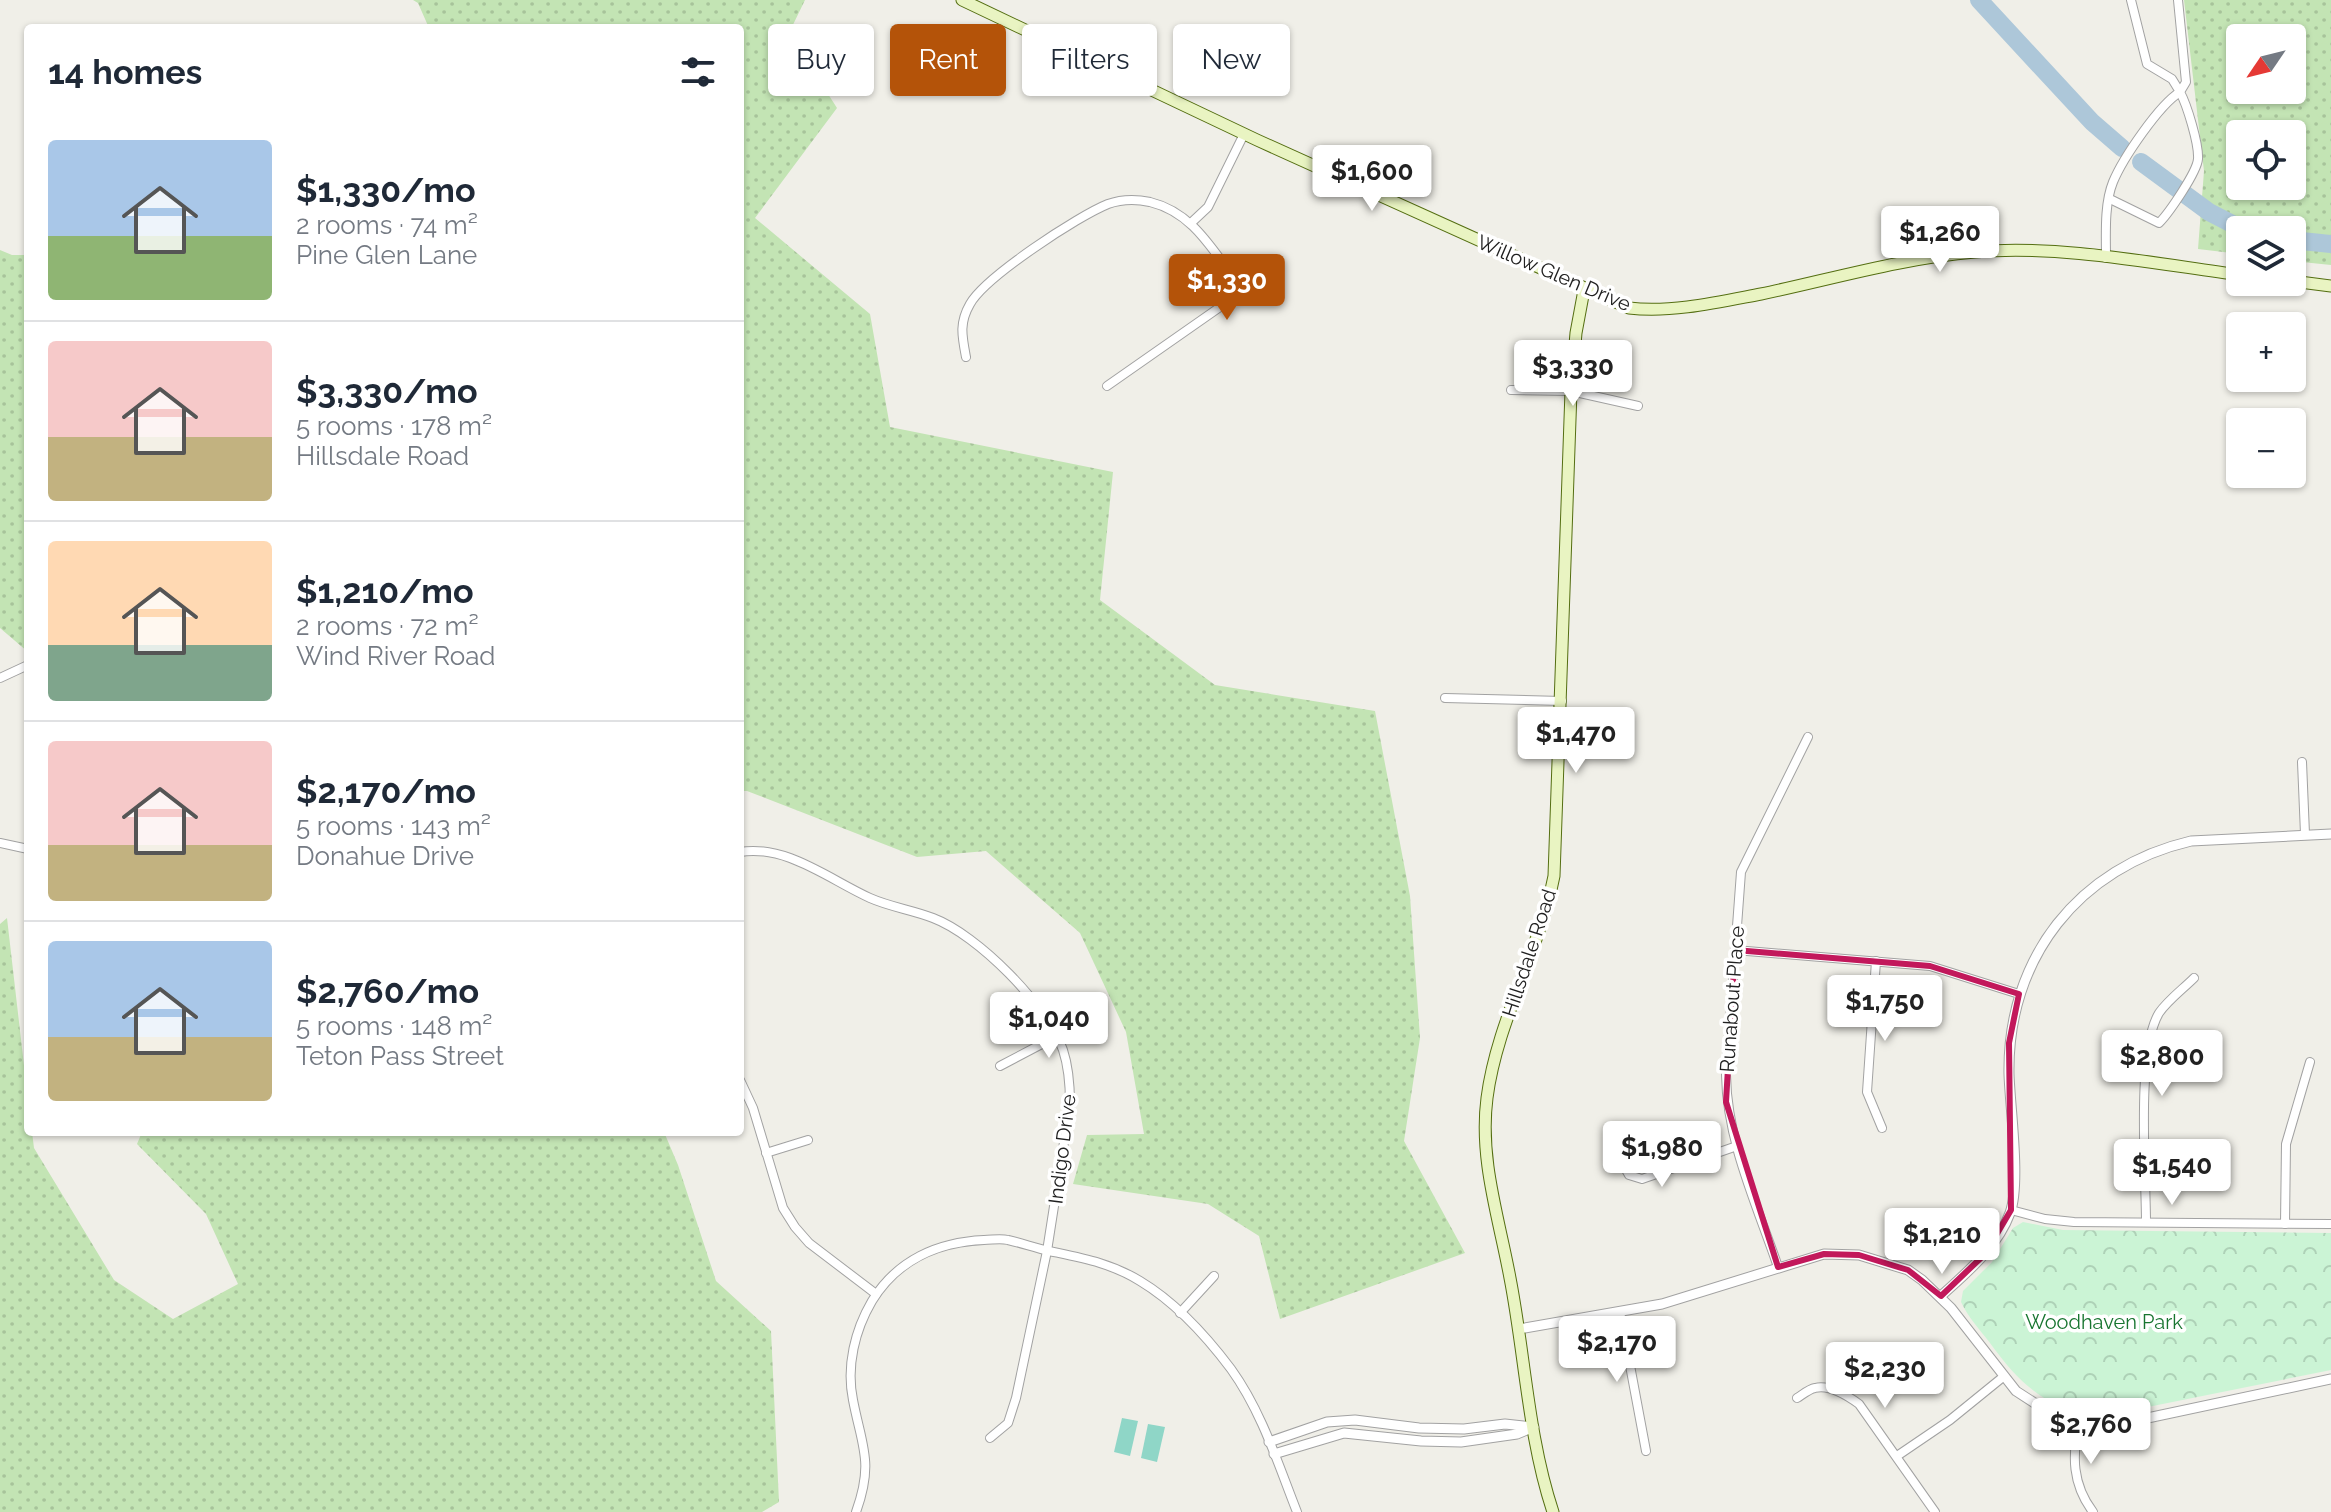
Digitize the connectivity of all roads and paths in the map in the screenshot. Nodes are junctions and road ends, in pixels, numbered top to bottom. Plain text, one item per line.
1 (962, 0) edge
2 (2131, 0) edge
3 (2178, 0) edge
4 (2180, 92) junction
5 (1244, 134) junction
6 (2110, 199) junction
7 (1192, 222) junction
8 (2106, 258) junction
9 (2226, 273) edge
10 (2306, 283) edge
11 (2331, 286) edge
12 (1584, 290) junction
13 (966, 357) dead end
14 (1107, 386) dead end
15 (1511, 390) dead end
16 (1571, 391) junction
17 (1638, 406) dead end
18 (24, 667) edge
19 (0, 678) edge
20 (1445, 698) dead end
21 (1562, 701) junction
22 (1808, 737) dead end
23 (2302, 762) dead end
24 (2305, 834) junction
25 (2331, 834) edge
26 (0, 843) edge
27 (24, 848) edge
28 (744, 851) edge
29 (1735, 950) junction
30 (1876, 961) junction
31 (2194, 978) dead end
32 (2019, 994) junction
33 (1057, 1036) junction
34 (2310, 1062) dead end
35 (1000, 1066) dead end
36 (744, 1089) edge
37 (1882, 1128) dead end
38 (808, 1140) dead end
39 (1737, 1146) junction
40 (1613, 1147) dead end
41 (766, 1153) junction
42 (2011, 1210) junction
43 (2146, 1222) junction
44 (2285, 1224) junction
45 (2331, 1224) edge
46 (1047, 1251) junction
47 (1778, 1267) junction
48 (1214, 1276) dead end
49 (876, 1294) junction
50 (1941, 1296) junction
51 (1620, 1312) junction
52 (1180, 1313) junction
53 (1519, 1329) junction
54 (2003, 1377) junction
55 (2331, 1379) edge
56 (1797, 1398) dead end
57 (2079, 1423) junction
58 (1534, 1427) junction
59 (990, 1438) dead end
60 (1269, 1442) junction
61 (1646, 1451) dead end
62 (1274, 1454) junction
63 (1897, 1456) junction
64 (856, 1512) edge
65 (1297, 1512) edge
66 (1553, 1512) edge
67 (1935, 1512) edge
68 (2093, 1512) edge

1 - 5 main road, Willow Glen Drive
2 - 4 street
3 - 4 street
4 - 6 street
4 - 6 street
5 - 7 street
5 - 12 main road, Willow Glen Drive
6 - 8 street
7 - 13 street
7 - 14 street
8 - 9 main road, Willow Glen Drive
8 - 12 main road, Willow Glen Drive
10 - 11 main road
12 - 16 main road, Hillsdale Road
15 - 16 street
16 - 17 street
16 - 21 main road, Hillsdale Road
18 - 19 street
20 - 21 street
21 - 53 main road, Hillsdale Road
22 - 29 street, Runabout Place
23 - 24 street
24 - 25 street
24 - 32 street
26 - 27 street
28 - 33 street, Indigo Drive
29 - 30 street
29 - 39 street, Runabout Place
30 - 32 street
30 - 37 street
31 - 43 street
32 - 42 street
33 - 35 street
33 - 46 street, Indigo Drive
34 - 44 street
36 - 41 street
38 - 41 street
39 - 40 street
39 - 47 street, Runabout Place
41 - 49 street
42 - 43 street
42 - 50 street
43 - 44 street
44 - 45 street
46 - 49 street
46 - 52 street
46 - 59 street, Indigo Drive
47 - 50 street
47 - 51 street
48 - 52 street
49 - 64 street
50 - 54 street
51 - 53 street
51 - 61 street
52 - 60 street
53 - 58 main road, Hillsdale Road
54 - 57 street
54 - 63 street
55 - 57 street
56 - 63 street
57 - 68 street
58 - 60 street
58 - 62 street
58 - 66 main road, Hillsdale Road
60 - 62 street
62 - 65 street
63 - 67 street

